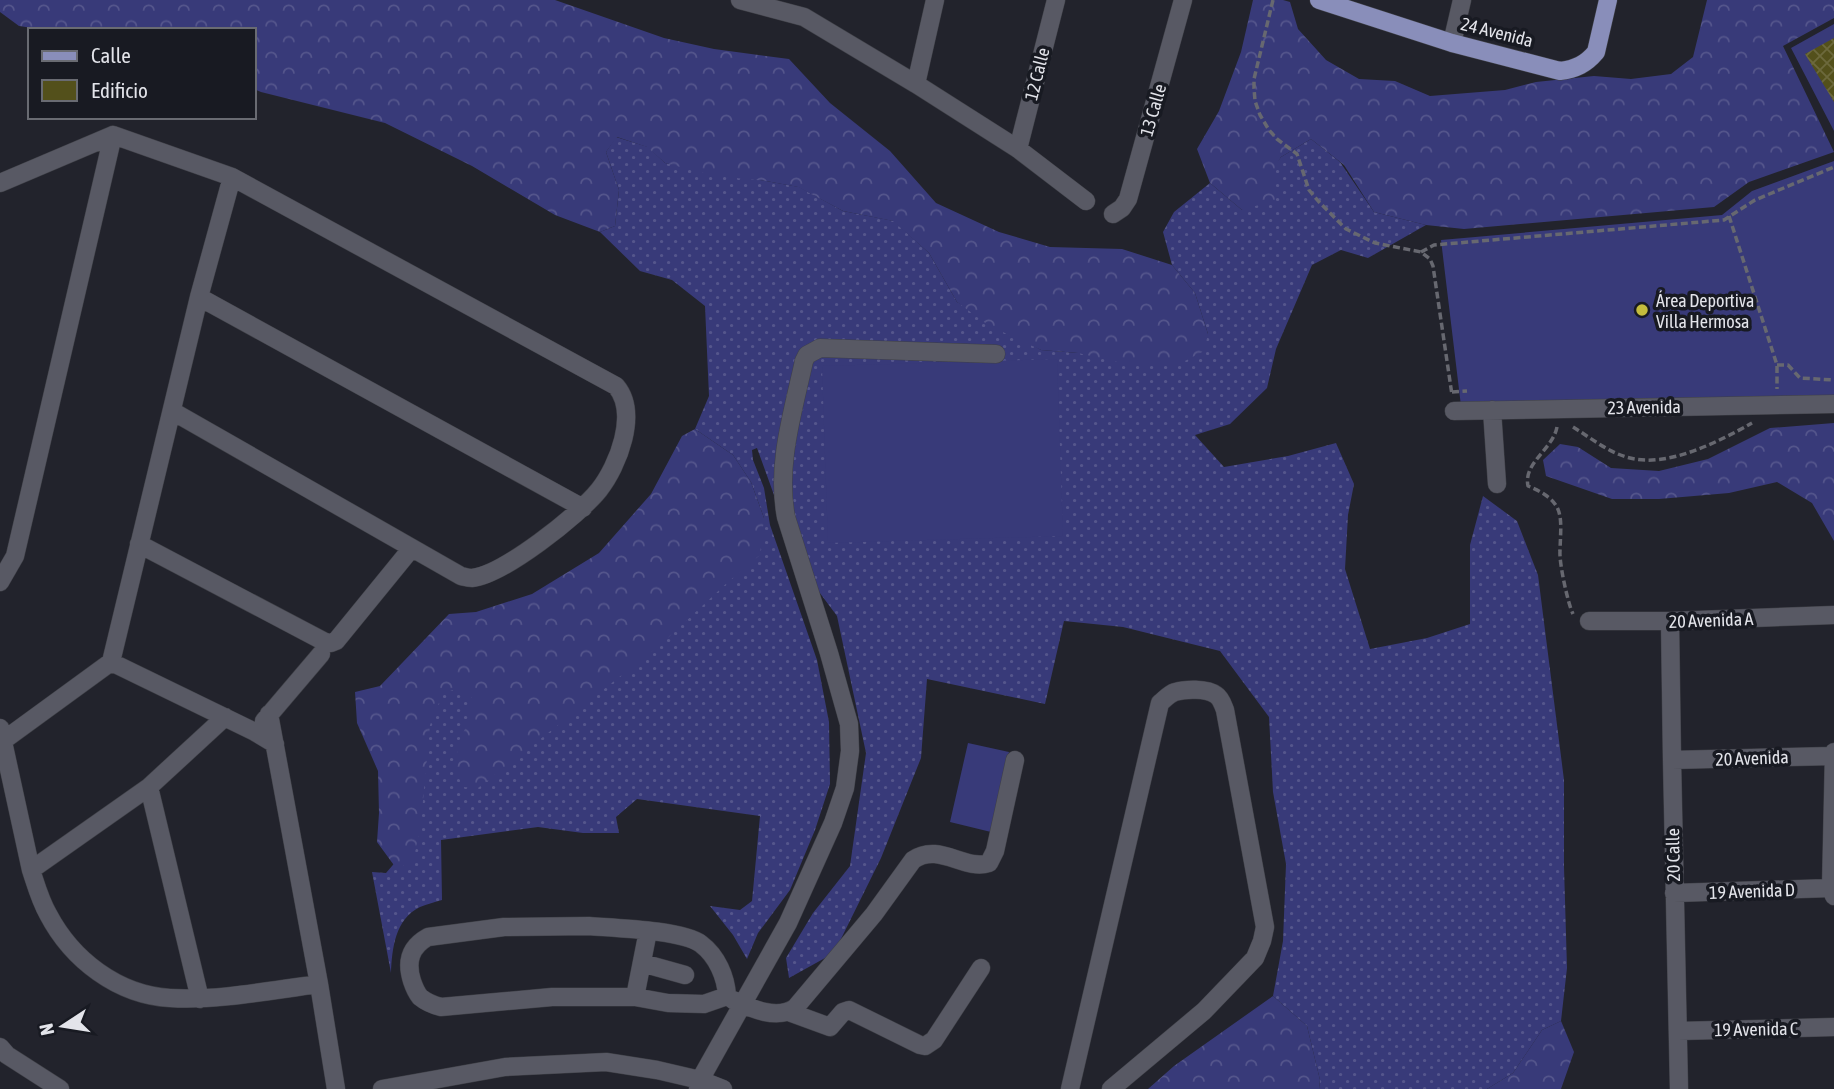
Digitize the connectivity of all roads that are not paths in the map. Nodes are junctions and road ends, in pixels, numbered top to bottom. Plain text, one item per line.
1 (740, 0) edge
2 (935, 0) edge
3 (1056, 0) edge
4 (1183, 0) edge
5 (1319, 0) edge
6 (1462, 0) edge
7 (1608, 0) edge
8 (806, 8) edge
9 (1452, 43) junction
10 (916, 84) junction
11 (113, 135) junction
12 (1018, 149) junction
13 (232, 177) junction
14 (0, 183) edge
15 (1086, 201) dead end
16 (1113, 214) dead end
17 (200, 297) junction
18 (996, 354) dead end
19 (1834, 404) edge
20 (1492, 410) junction
21 (172, 411) junction
22 (1454, 411) road end
23 (1497, 484) dead end
24 (583, 508) junction
25 (139, 544) junction
26 (411, 549) junction
27 (0, 582) edge
28 (1834, 615) edge
29 (1589, 621) road end
30 (1670, 621) junction
31 (321, 654) dead end
32 (111, 662) junction
33 (269, 714) junction
34 (225, 717) junction
35 (255, 732) junction
36 (2, 734) edge
37 (275, 744) junction
38 (1833, 754) edge
39 (1015, 760) dead end
40 (1672, 761) junction
41 (149, 787) junction
42 (30, 870) junction
43 (1832, 892) edge
44 (1674, 893) junction
45 (648, 931) junction
46 (642, 963) junction
47 (981, 968) dead end
48 (685, 975) dead end
49 (319, 985) junction
50 (635, 997) junction
51 (200, 999) junction
52 (735, 1000) junction
53 (789, 1012) junction
54 (1834, 1027) edge
55 (1678, 1031) junction
56 (0, 1047) edge
57 (699, 1085) edge
58 (60, 1089) edge
59 (336, 1089) edge
60 (382, 1089) edge
61 (723, 1089) edge
62 (1070, 1089) edge
63 (1111, 1089) edge
64 (1679, 1089) edge

1 - 8 street
2 - 10 street
3 - 12 street, 12 Calle
4 - 16 street, 13 Calle
5 - 9 main road, 24 Avenida
6 - 9 street
7 - 9 main road, 24 Avenida
8 - 10 street
10 - 12 street
11 - 13 street
11 - 14 street
11 - 27 street
12 - 15 street
13 - 17 street
13 - 24 street
17 - 21 street
17 - 24 street
18 - 52 street
19 - 20 street, 23 Avenida
20 - 22 street, 23 Avenida
20 - 23 street
21 - 25 street
21 - 26 street
24 - 26 street
25 - 26 street
25 - 32 street
28 - 30 street, 20 Avenida A
29 - 30 street, 20 Avenida A
30 - 40 street, 20 Calle
31 - 33 street
32 - 34 street
32 - 36 street
33 - 35 street
33 - 37 street
34 - 35 street
34 - 41 street
35 - 37 street
36 - 42 street
37 - 49 street
38 - 40 street, 20 Avenida
38 - 43 street
39 - 53 street
40 - 44 street, 20 Calle
41 - 42 street
41 - 51 street
42 - 51 street
43 - 44 street, 19 Avenida D
44 - 55 street, 20 Calle
45 - 46 street
45 - 50 street
45 - 52 street
46 - 48 street
46 - 50 street
47 - 53 street
49 - 51 street
49 - 59 street
50 - 52 street
52 - 53 street
52 - 57 street
54 - 55 street, 19 Avenida C
55 - 64 street, 20 Calle
56 - 58 street
57 - 60 street
57 - 61 street
62 - 63 street

